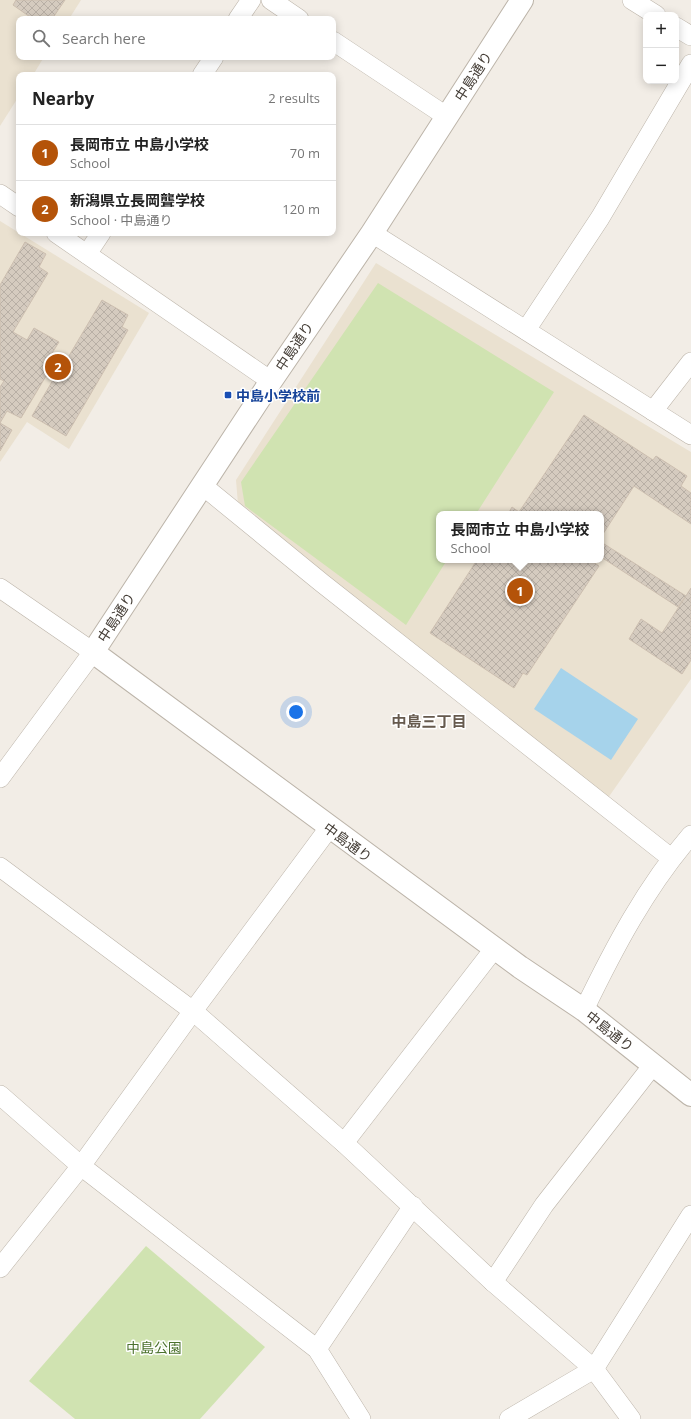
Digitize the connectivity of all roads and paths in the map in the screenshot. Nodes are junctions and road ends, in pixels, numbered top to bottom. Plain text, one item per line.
1 (251, 0) edge
2 (271, 0) edge
3 (522, 0) edge
4 (632, 0) edge
5 (651, 12) edge
6 (240, 16) edge
7 (295, 16) edge
8 (679, 29) edge
9 (691, 36) edge
10 (336, 43) edge
11 (212, 60) edge
12 (691, 64) edge
13 (204, 72) edge
14 (446, 116) junction
15 (0, 194) edge
16 (16, 205) edge
17 (372, 233) junction
18 (60, 236) edge
19 (98, 236) edge
20 (87, 254) junction
21 (526, 330) junction
22 (691, 362) edge
23 (271, 381) junction
24 (653, 411) junction
25 (691, 435) edge
26 (202, 485) junction
27 (0, 588) edge
28 (93, 652) junction
29 (0, 778) edge
30 (329, 828) junction
31 (691, 835) edge
32 (671, 858) junction
33 (0, 867) edge
34 (494, 948) junction
35 (584, 1010) junction
36 (193, 1011) junction
37 (653, 1065) junction
38 (0, 1095) edge
39 (691, 1095) edge
40 (344, 1143) junction
41 (81, 1166) junction
42 (413, 1206) junction
43 (691, 1215) edge
44 (0, 1268) edge
45 (493, 1282) junction
46 (317, 1349) junction
47 (594, 1369) junction
48 (361, 1419) edge
49 (509, 1419) edge
50 (631, 1419) edge

1 - 6 street
2 - 7 street
3 - 14 street, 中島通り
4 - 5 street
8 - 9 street
10 - 14 street
11 - 13 street
12 - 21 street
14 - 17 street, 中島通り
15 - 16 street
17 - 21 street
17 - 23 street, 中島通り
18 - 20 street
19 - 20 street
20 - 23 street
21 - 24 street
22 - 24 street
23 - 26 street, 中島通り
24 - 25 street
26 - 28 street, 中島通り
26 - 32 street
27 - 28 street
28 - 29 street
28 - 30 street, 中島通り
30 - 34 street, 中島通り
30 - 36 street
31 - 32 street
32 - 35 street
33 - 36 street
34 - 35 street, 中島通り
34 - 40 street
35 - 37 street, 中島通り
36 - 40 street
36 - 41 street
37 - 39 street, 中島通り
37 - 45 street
38 - 41 street
40 - 42 street
41 - 44 street
41 - 46 street
42 - 45 street
42 - 46 street
43 - 47 street
45 - 47 street
46 - 48 street
47 - 49 street
47 - 50 street

